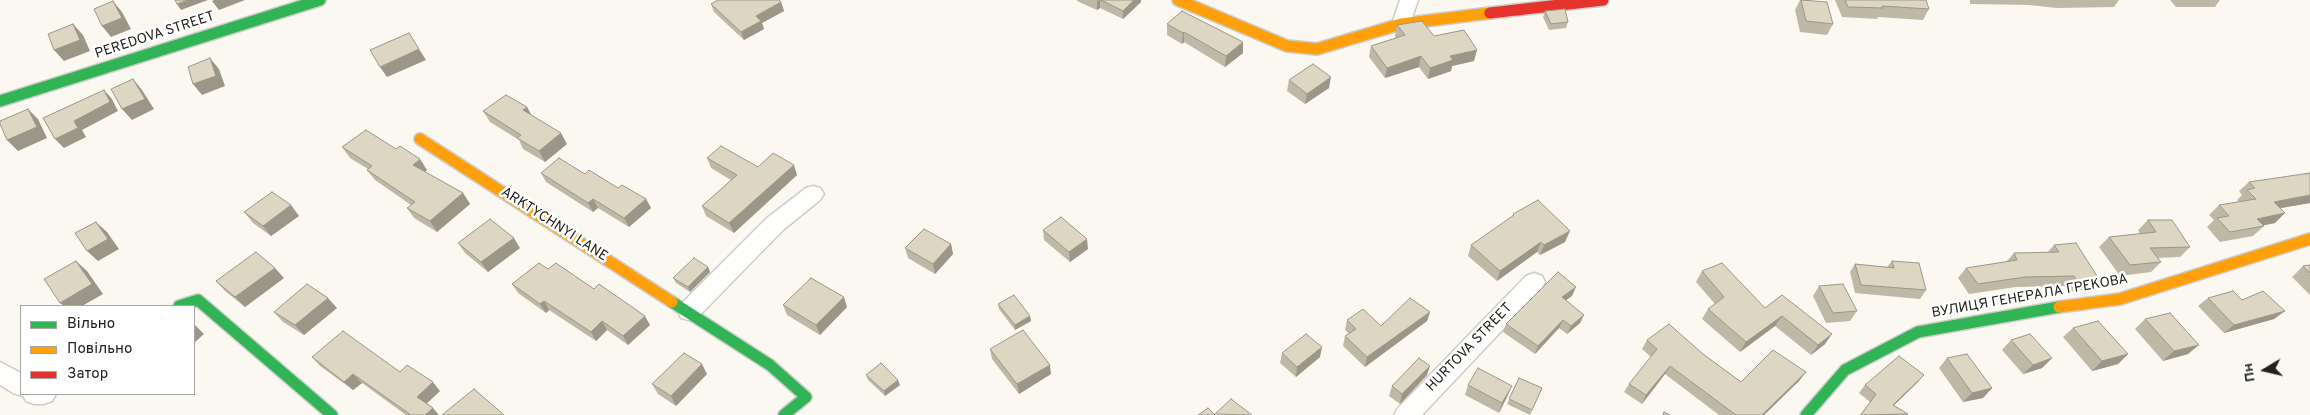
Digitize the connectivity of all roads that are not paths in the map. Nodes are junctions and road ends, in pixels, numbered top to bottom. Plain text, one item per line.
1 (320, 0) edge
2 (1178, 0) edge
3 (1408, 0) edge
4 (1603, 0) edge
5 (1401, 24) junction
6 (0, 101) edge
7 (420, 139) dead end
8 (813, 194) dead end
9 (2310, 238) edge
10 (1534, 282) dead end
11 (182, 305) edge
12 (689, 311) junction
13 (0, 372) edge
14 (20, 385) edge
15 (332, 415) edge
16 (784, 415) edge
17 (1406, 415) edge
18 (1806, 415) edge

1 - 6 street, PEREDOVA STREET
2 - 5 street
3 - 5 street
4 - 5 street
7 - 12 street, ARKTYCHNYI LANE
8 - 12 street
9 - 18 street, ВУЛИЦЯ ГЕНЕРАЛА ГРЕКОВА
10 - 17 street, HURTOVA STREET
11 - 15 street
12 - 16 street, ARKTYCHNYI LANE
13 - 14 street

